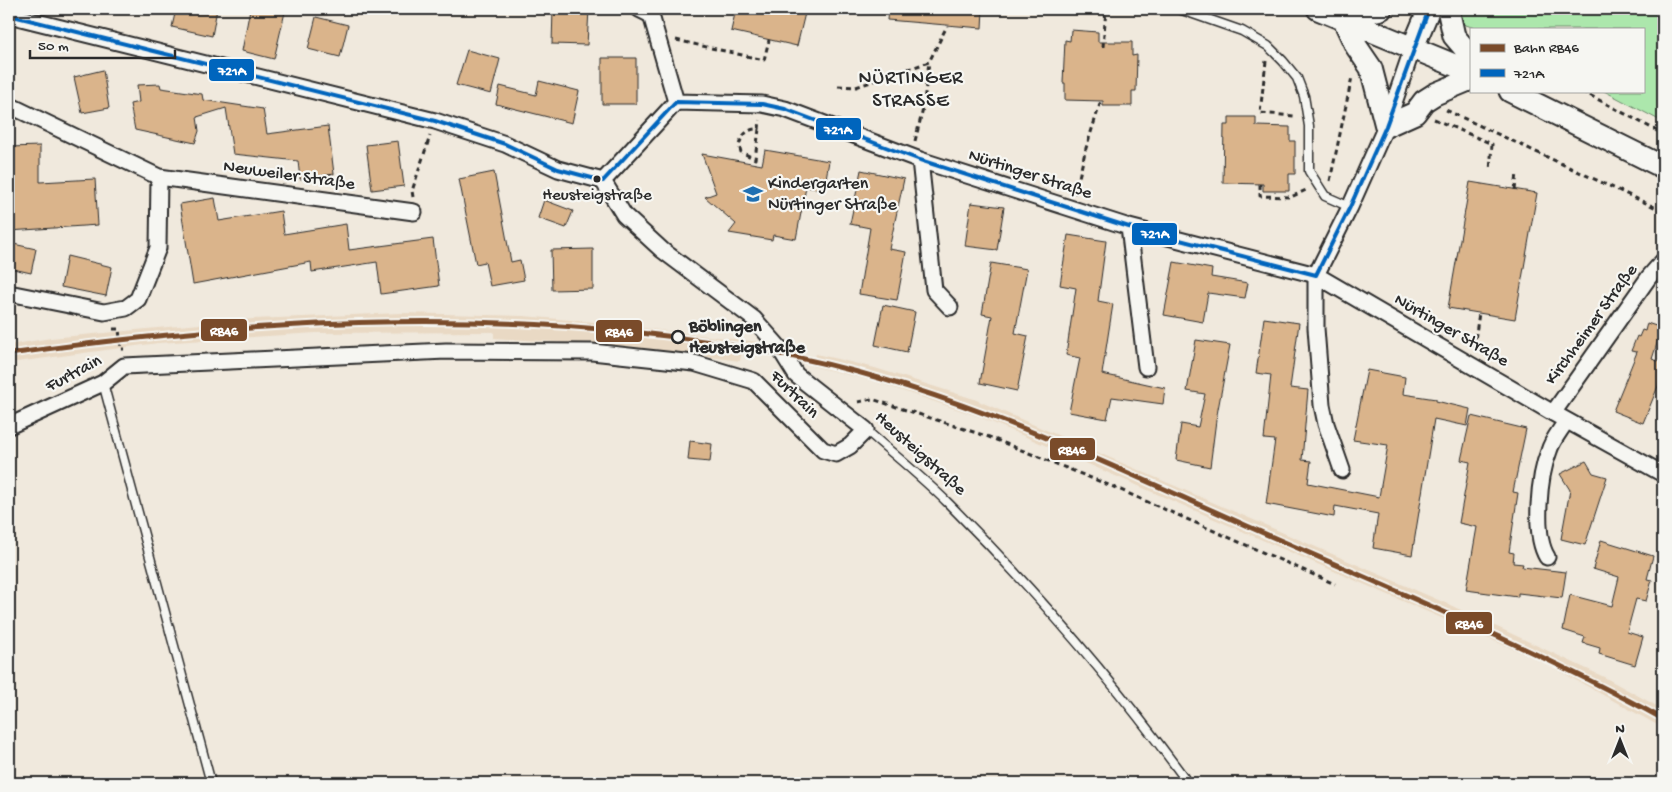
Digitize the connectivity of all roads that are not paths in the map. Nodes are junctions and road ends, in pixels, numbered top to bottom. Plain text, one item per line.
1 (639, 9) edge
2 (1179, 9) edge
3 (1318, 9) edge
4 (1380, 9) edge
5 (1429, 9) edge
6 (1448, 9) edge
7 (9, 15) edge
8 (1343, 18) junction
9 (1414, 48) junction
10 (1470, 55) edge
11 (1470, 72) edge
12 (1470, 79) edge
13 (1512, 92) edge
14 (676, 102) junction
15 (9, 105) edge
16 (1386, 126) junction
17 (915, 158) junction
18 (1663, 168) edge
19 (159, 177) junction
20 (603, 181) junction
21 (1350, 207) junction
22 (414, 212) road end
23 (1129, 226) junction
24 (1663, 261) edge
25 (1316, 275) junction
26 (9, 293) edge
27 (950, 307) dead end
28 (1146, 367) dead end
29 (103, 383) junction
30 (1552, 413) junction
31 (1566, 421) junction
32 (9, 426) edge
33 (866, 430) junction
34 (1342, 470) dead end
35 (1663, 474) edge
36 (1547, 557) dead end
37 (211, 783) edge
38 (1188, 783) edge

1 - 14 street
2 - 21 lane
3 - 8 main road
4 - 8 main road
5 - 9 main road
6 - 10 main road
7 - 20 street
8 - 9 main road
8 - 16 main road
9 - 11 main road
9 - 16 street
12 - 16 main road
13 - 18 main road
14 - 17 street, Nürtinger Straße
14 - 20 street
15 - 19 street, Neuweiler Straße
16 - 21 street
17 - 23 street, Nürtinger Straße
17 - 27 street
19 - 22 street, Neuweiler Straße
19 - 26 street
20 - 33 street, Heusteigstraße
21 - 25 street
23 - 25 street, Nürtinger Straße
23 - 28 street
24 - 30 street, Kirchheimer Straße
25 - 30 street, Nürtinger Straße
25 - 34 street
29 - 32 street, Furtrain
29 - 33 street, Furtrain
29 - 37 lane
30 - 31 street, Nürtinger Straße
31 - 35 street, Nürtinger Straße
31 - 36 street
33 - 38 lane, Heusteigstraße

